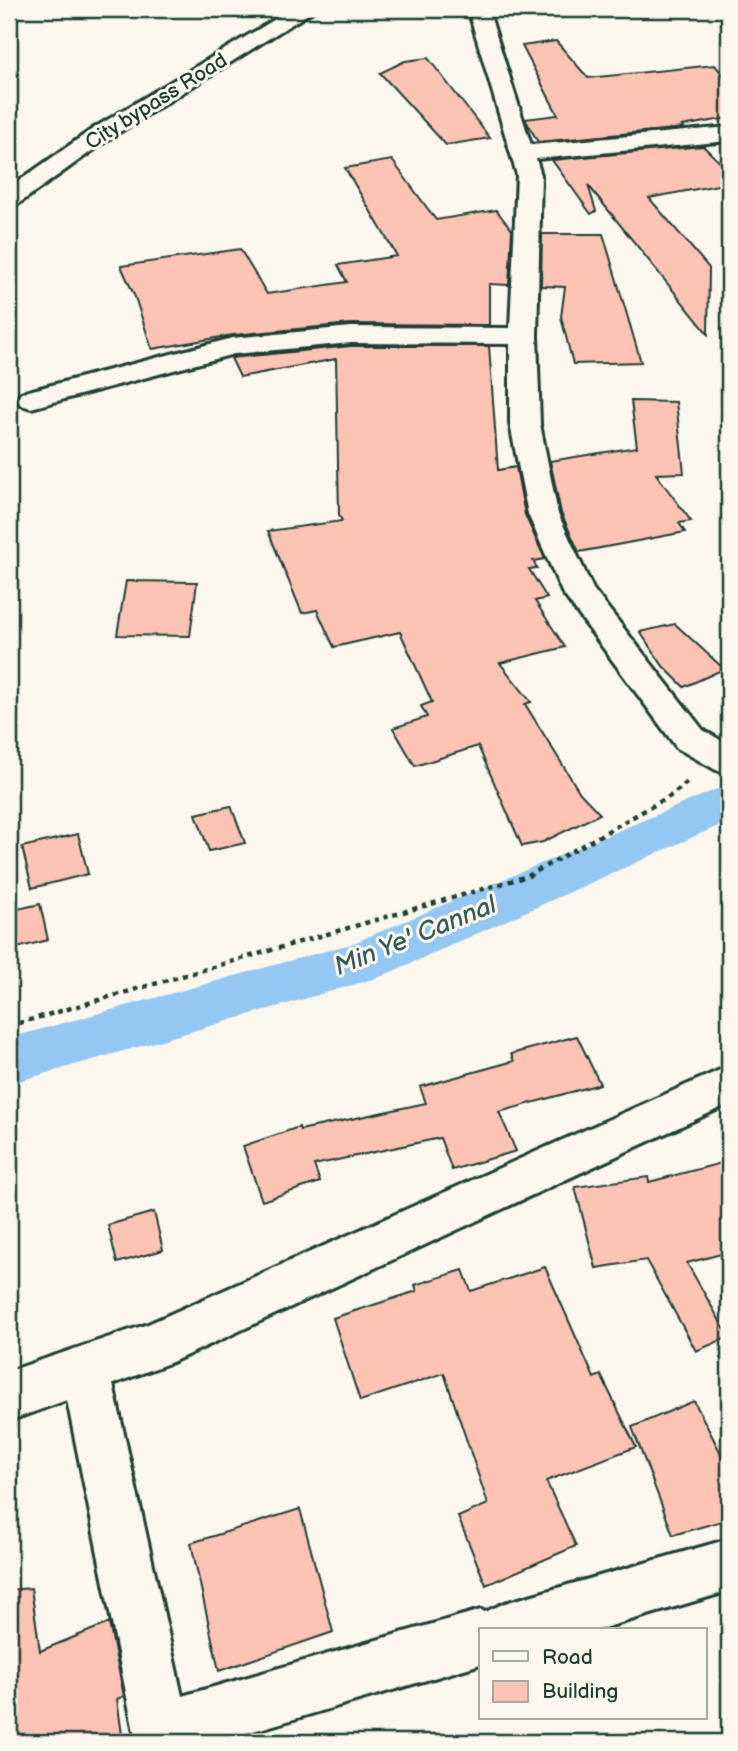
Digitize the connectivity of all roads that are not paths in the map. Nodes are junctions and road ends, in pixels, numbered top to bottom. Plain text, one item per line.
1 (306, 9) edge
2 (478, 9) edge
3 (729, 134) edge
4 (522, 153) junction
5 (9, 199) edge
6 (523, 336) junction
7 (31, 399) dead end
8 (724, 758) edge
9 (729, 1084) edge
10 (85, 1369) junction
11 (9, 1396) edge
12 (729, 1565) edge
13 (512, 1628) edge
14 (479, 1638) edge
15 (163, 1736) edge

1 - 5 street, City bypass Road
2 - 4 street
3 - 4 street
4 - 6 street
6 - 7 street
6 - 8 street
9 - 10 street
10 - 11 street
10 - 15 street
12 - 13 street
14 - 15 street

